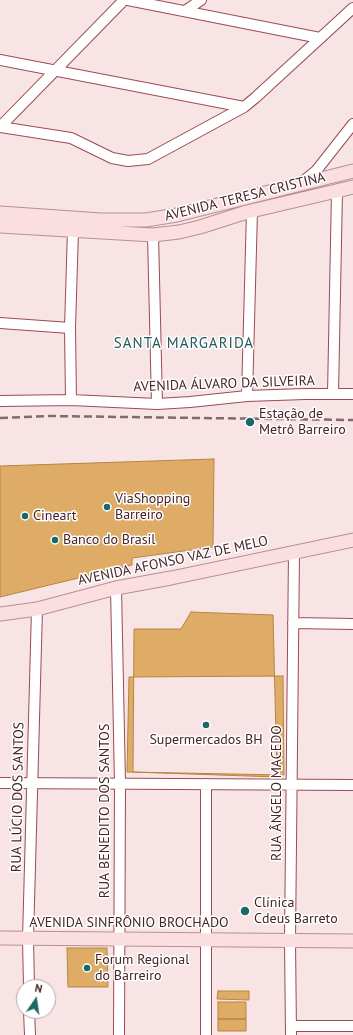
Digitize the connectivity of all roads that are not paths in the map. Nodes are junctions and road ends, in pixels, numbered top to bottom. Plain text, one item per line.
1 (124, 0) edge
2 (128, 0) edge
3 (201, 0) edge
4 (353, 8) edge
5 (185, 11) junction
6 (320, 38) junction
7 (0, 60) edge
8 (56, 70) junction
9 (244, 107) junction
10 (353, 124) edge
11 (0, 127) edge
12 (353, 171) edge
13 (299, 185) junction
14 (353, 187) edge
15 (337, 191) junction
16 (252, 211) junction
17 (0, 213) edge
18 (0, 226) edge
19 (73, 230) junction
20 (153, 235) junction
21 (0, 323) edge
22 (70, 328) junction
23 (333, 394) junction
24 (353, 394) edge
25 (247, 396) junction
26 (71, 400) junction
27 (0, 401) edge
28 (157, 404) junction
29 (353, 540) edge
30 (294, 552) junction
31 (116, 588) junction
32 (37, 609) junction
33 (0, 614) edge
34 (293, 623) junction
35 (353, 624) edge
36 (0, 783) edge
37 (32, 783) junction
38 (120, 783) junction
39 (206, 784) junction
40 (291, 784) junction
41 (353, 785) edge
42 (0, 938) edge
43 (28, 939) junction
44 (120, 939) junction
45 (206, 940) junction
46 (290, 940) junction
47 (353, 941) edge
48 (29, 979) edge
49 (29, 1019) edge
50 (353, 1026) edge
51 (291, 1030) edge
52 (30, 1035) edge
53 (119, 1035) edge
54 (206, 1035) edge

1 - 8 street
2 - 5 street
3 - 5 street
4 - 6 street
5 - 6 street
6 - 9 street
7 - 8 street
8 - 9 street
8 - 11 street
9 - 11 street
10 - 13 street
12 - 13 main road, AVENIDA TERESA CRISTINA
13 - 17 main road, AVENIDA TERESA CRISTINA
14 - 15 main road, AVENIDA TERESA CRISTINA
15 - 16 main road, AVENIDA TERESA CRISTINA
15 - 23 street
16 - 20 main road, AVENIDA TERESA CRISTINA
16 - 25 street
18 - 19 main road, AVENIDA TERESA CRISTINA
19 - 20 main road, AVENIDA TERESA CRISTINA
19 - 22 street
20 - 28 street
21 - 22 street
22 - 26 street
23 - 24 street, AVENIDA ÁLVARO DA SILVEIRA
23 - 25 street, AVENIDA ÁLVARO DA SILVEIRA
25 - 28 street, AVENIDA ÁLVARO DA SILVEIRA
26 - 27 street, AVENIDA ÁLVARO DA SILVEIRA
26 - 28 street, AVENIDA ÁLVARO DA SILVEIRA
29 - 30 main road, AVENIDA AFONSO VAZ DE MELO
30 - 31 main road, AVENIDA AFONSO VAZ DE MELO
30 - 34 street, RUA ÂNGELO MACEDO
31 - 32 main road, AVENIDA AFONSO VAZ DE MELO
31 - 38 street, RUA BENEDITO DOS SANTOS
32 - 33 main road, AVENIDA AFONSO VAZ DE MELO
32 - 37 street, RUA LÚCIO DOS SANTOS
34 - 35 street
34 - 40 street, RUA ÂNGELO MACEDO
36 - 37 street
37 - 38 street
37 - 43 street, RUA LÚCIO DOS SANTOS
38 - 39 street
38 - 44 street, RUA BENEDITO DOS SANTOS
39 - 40 street
39 - 45 street
40 - 41 street
40 - 46 street, RUA ÂNGELO MACEDO
42 - 43 main road, AVENIDA SINFRÔNIO BROCHADO
43 - 44 main road, AVENIDA SINFRÔNIO BROCHADO
43 - 48 street, RUA LÚCIO DOS SANTOS
44 - 45 main road, AVENIDA SINFRÔNIO BROCHADO
44 - 53 street, RUA BENEDITO DOS SANTOS
45 - 46 main road, AVENIDA SINFRÔNIO BROCHADO
45 - 54 street
46 - 47 main road, AVENIDA SINFRÔNIO BROCHADO
46 - 51 street, RUA ÂNGELO MACEDO
49 - 52 street
50 - 51 street

